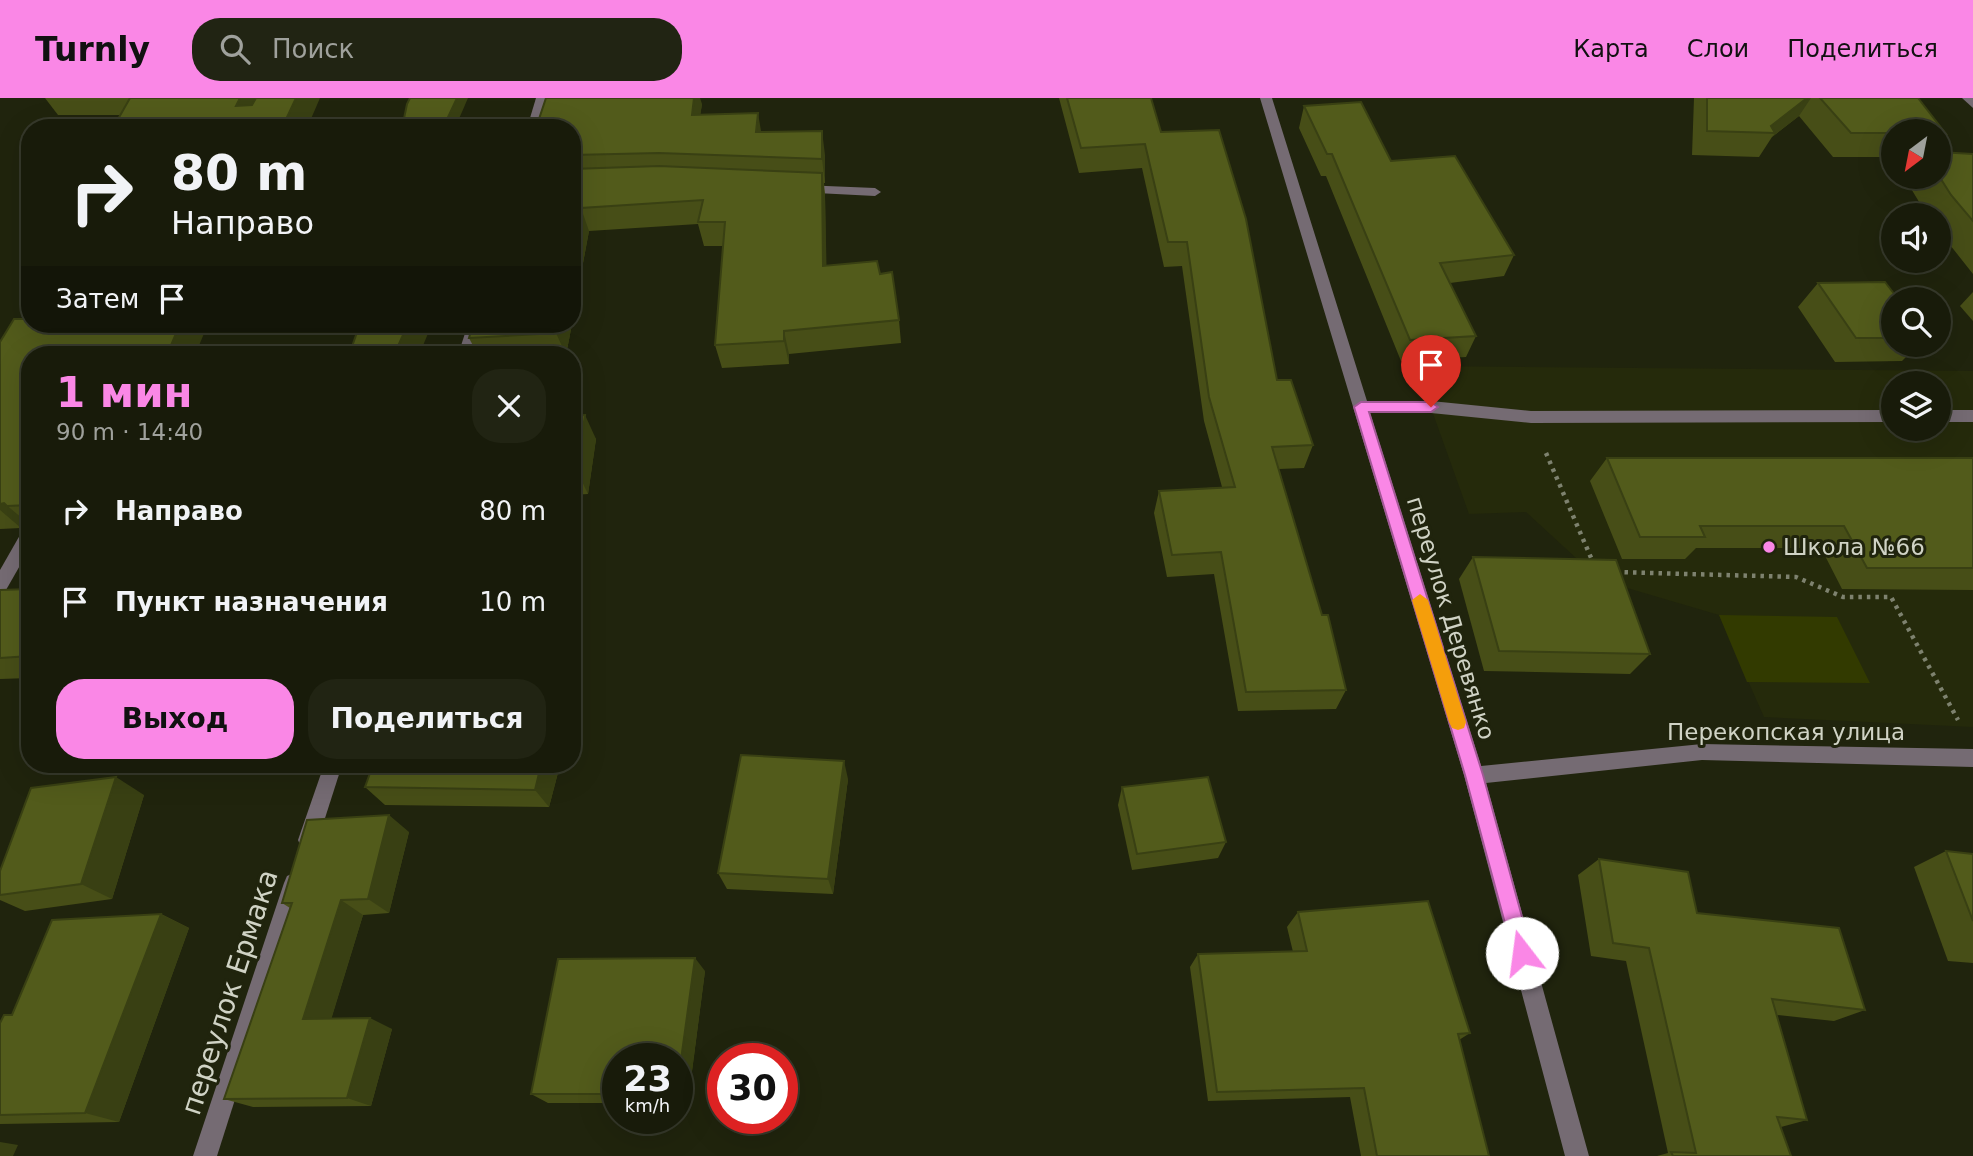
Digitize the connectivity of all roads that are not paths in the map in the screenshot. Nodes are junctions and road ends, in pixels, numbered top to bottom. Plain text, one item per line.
1 (542, 98) edge
2 (1266, 98) edge
3 (1968, 98) edge
4 (1973, 104) edge
5 (536, 119) edge
6 (792, 188) edge
7 (875, 192) dead end
8 (1361, 407) junction
9 (1881, 416) edge
10 (1951, 416) edge
11 (1973, 416) edge
12 (21, 549) edge
13 (0, 585) edge
14 (1973, 758) edge
15 (330, 773) edge
16 (1474, 775) junction
17 (205, 1156) edge
18 (1577, 1156) edge

1 - 5 street
2 - 8 street, переулок Деревянко
3 - 4 street
6 - 7 street
8 - 9 street
8 - 16 street, переулок Деревянко
10 - 11 street
12 - 13 street
14 - 16 street, Перекопская улица
15 - 17 street, переулок Ермака
16 - 18 street, переулок Деревянко

